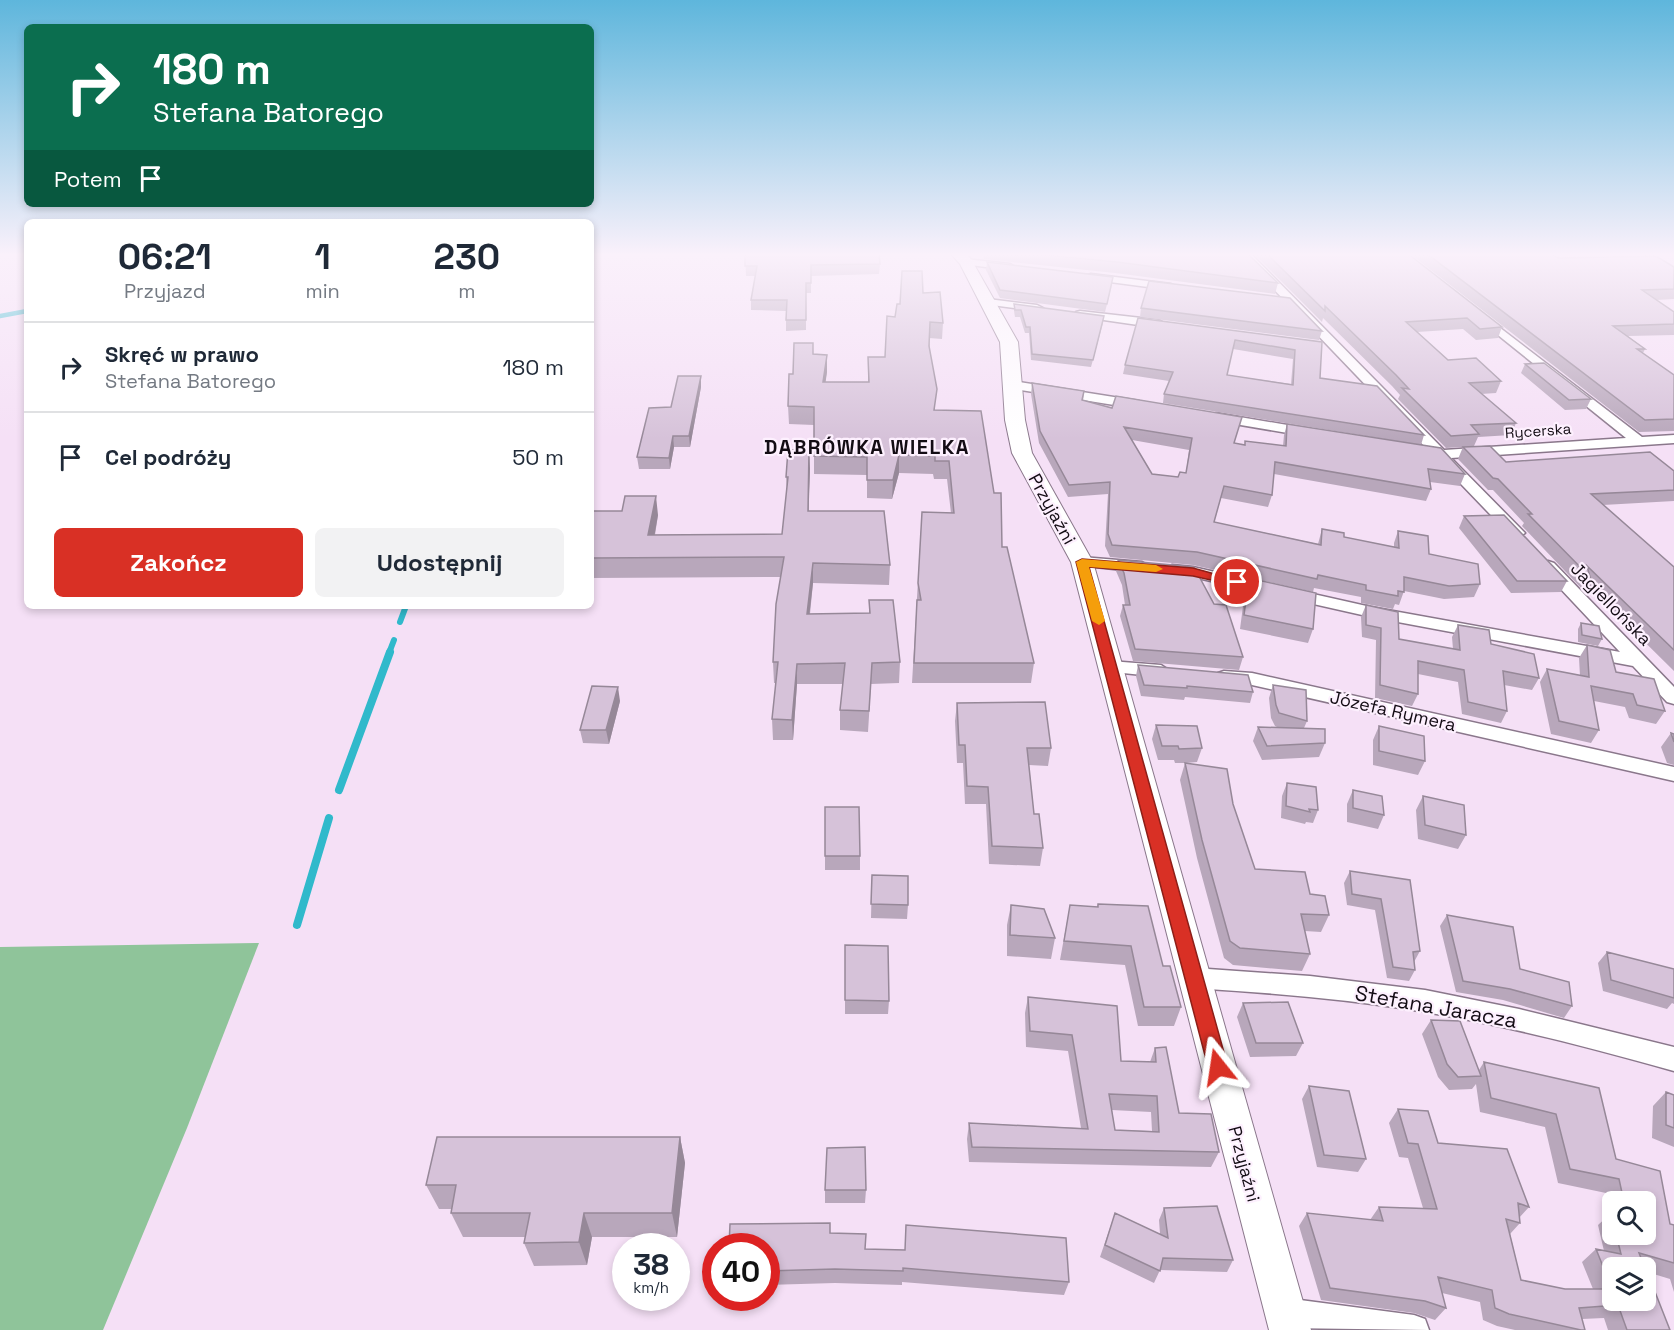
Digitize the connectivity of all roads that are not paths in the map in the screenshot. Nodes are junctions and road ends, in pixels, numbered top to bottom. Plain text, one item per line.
1 (995, 315) edge
2 (1086, 315) edge
3 (1305, 315) edge
4 (1479, 315) edge
5 (1175, 327) edge
6 (1315, 345) edge
7 (1337, 348) junction
8 (1013, 385) junction
9 (1155, 407) edge
10 (1201, 415) edge
11 (1329, 436) edge
12 (1674, 440) edge
13 (1639, 441) junction
14 (1410, 449) edge
15 (1442, 454) junction
16 (1082, 562) junction
17 (1638, 661) junction
18 (1110, 667) junction
19 (1174, 673) edge
20 (1208, 675) edge
21 (1674, 698) edge
22 (1674, 774) edge
23 (1194, 978) junction
24 (1674, 1059) edge
25 (1287, 1322) edge
26 (1414, 1330) edge

1 - 8 street, Przyjaźni
2 - 5 street
3 - 7 street, Jagiellońska
4 - 13 street
6 - 7 street
7 - 15 street, Jagiellońska
8 - 9 street
8 - 16 street, Przyjaźni
10 - 11 street
12 - 13 street, Rycerska
13 - 15 street, Rycerska
14 - 15 street, Rycerska
15 - 17 street, Jagiellońska
16 - 17 street
16 - 18 street, Przyjaźni
17 - 21 street, Jagiellońska
18 - 19 street
18 - 23 street, Przyjaźni
20 - 22 street, Józefa Rymera
23 - 24 street, Stefana Jaracza
23 - 25 street, Przyjaźni
25 - 26 street

